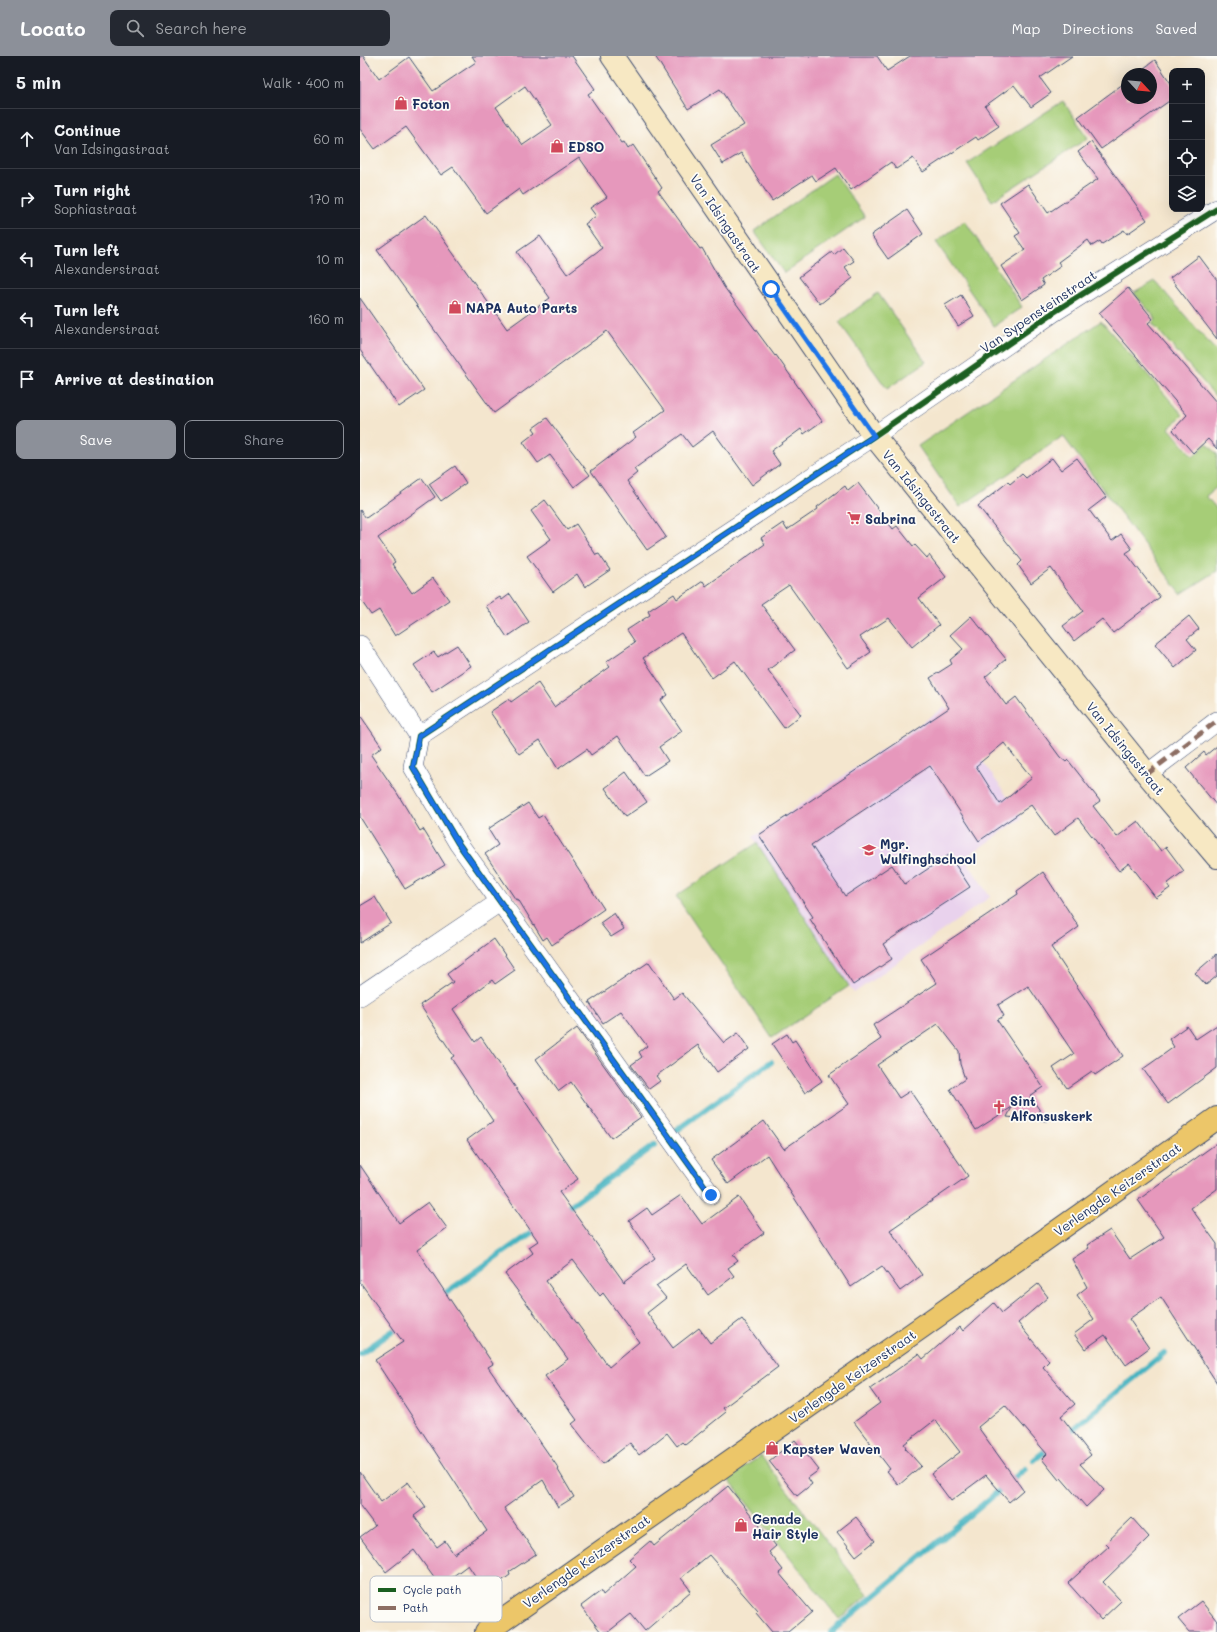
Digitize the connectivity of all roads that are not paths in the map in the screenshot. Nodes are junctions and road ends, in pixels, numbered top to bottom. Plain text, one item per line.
1 (612, 56) edge
2 (1217, 209) edge
3 (874, 436) junction
4 (360, 645) edge
5 (1217, 721) edge
6 (419, 736) junction
7 (1147, 774) junction
8 (1217, 857) edge
9 (501, 901) junction
10 (360, 996) edge
11 (1217, 1118) edge
12 (711, 1195) dead end
13 (502, 1621) edge
14 (500, 1622) edge
15 (486, 1632) edge

1 - 3 main road, Van Idsingastraat
2 - 3 street, Van Sypensteinstraat
3 - 6 street, Van Sypensteinstraat
3 - 7 main road, Van Idsingastraat
4 - 6 street
5 - 7 street
6 - 9 street
7 - 8 main road, Van Idsingastraat
9 - 10 street
9 - 12 street
11 - 13 main road, Verlengde Keizerstraat
14 - 15 main road, Verlengde Keizerstraat

